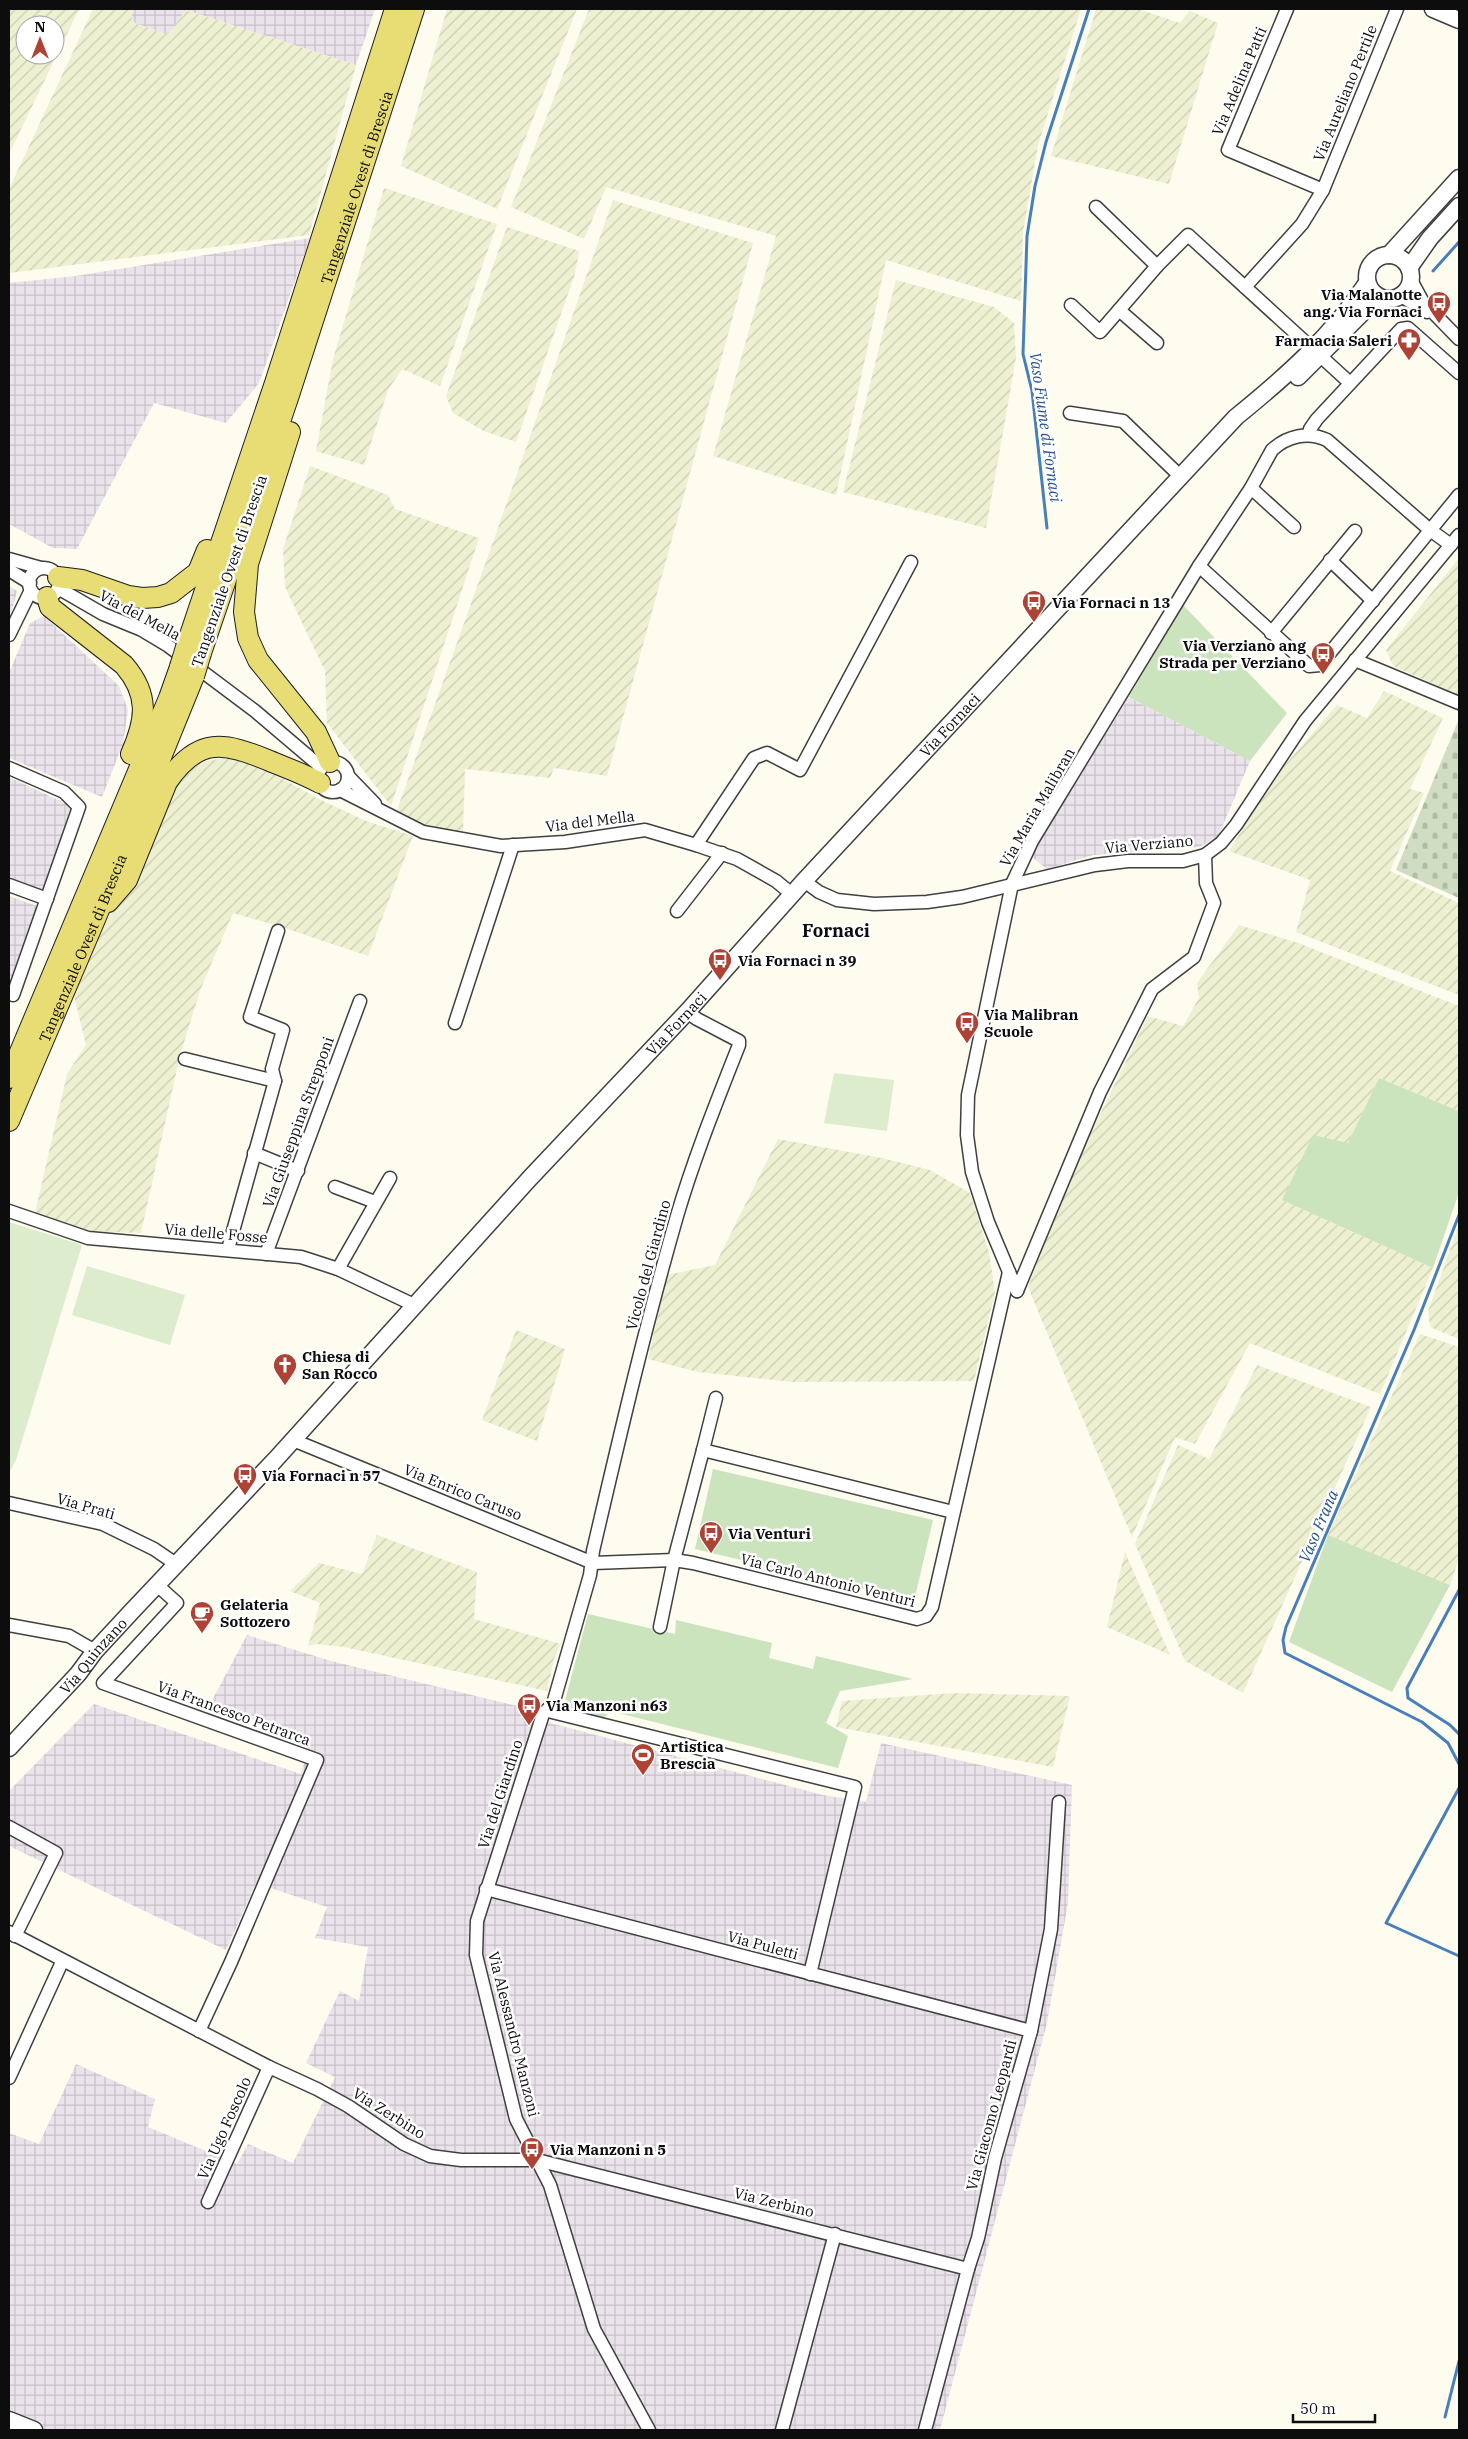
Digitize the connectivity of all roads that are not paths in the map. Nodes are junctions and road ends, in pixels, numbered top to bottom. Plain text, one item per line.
1 (395, 9) edge
2 (414, 9) edge
3 (1287, 9) edge
4 (1397, 9) edge
5 (1433, 9) edge
6 (1459, 20) edge
7 (1459, 178) edge
8 (1323, 190) junction
9 (1459, 206) edge
10 (1096, 207) dead end
11 (1389, 255) junction
12 (1157, 266) junction
13 (1410, 274) junction
14 (1367, 283) junction
15 (1245, 287) junction
16 (1401, 296) junction
17 (1383, 299) junction
18 (1071, 305) dead end
19 (1119, 310) junction
20 (1440, 321) junction
21 (1459, 339) edge
22 (1157, 343) dead end
23 (1316, 352) junction
24 (1459, 373) edge
25 (275, 383) junction
26 (1350, 383) junction
27 (288, 398) junction
28 (1070, 413) dead end
29 (1309, 435) junction
30 (1180, 476) junction
31 (1251, 488) junction
32 (1459, 495) edge
33 (1294, 527) dead end
34 (1430, 530) junction
35 (1355, 531) dead end
36 (1455, 540) edge
37 (9, 559) edge
38 (1330, 560) junction
39 (911, 562) dead end
40 (1199, 566) junction
41 (9, 570) edge
42 (44, 586) junction
43 (1373, 601) junction
44 (11, 631) edge
45 (1271, 633) junction
46 (194, 649) junction
47 (1355, 660) junction
48 (187, 671) junction
49 (1459, 703) edge
50 (9, 768) edge
51 (324, 771) junction
52 (348, 776) junction
53 (340, 790) junction
54 (382, 811) junction
55 (111, 837) junction
56 (513, 845) junction
57 (696, 845) junction
58 (722, 853) junction
59 (1205, 855) junction
60 (804, 882) junction
61 (1012, 884) junction
62 (9, 886) edge
63 (793, 895) junction
64 (47, 899) junction
65 (99, 910) junction
66 (677, 911) dead end
67 (278, 931) dead end
68 (13, 995) dead end
69 (360, 1001) dead end
70 (687, 1012) junction
71 (455, 1023) dead end
72 (185, 1059) dead end
73 (9, 1078) edge
74 (275, 1081) junction
75 (9, 1121) edge
76 (254, 1153) junction
77 (298, 1171) junction
78 (390, 1178) dead end
79 (335, 1187) dead end
80 (375, 1202) junction
81 (9, 1211) edge
82 (228, 1249) junction
83 (266, 1254) junction
84 (338, 1269) junction
85 (1010, 1272) junction
86 (414, 1306) junction
87 (716, 1398) dead end
88 (293, 1440) junction
89 (703, 1450) junction
90 (9, 1503) edge
91 (953, 1512) junction
92 (674, 1560) junction
93 (593, 1562) junction
94 (176, 1564) junction
95 (156, 1585) junction
96 (9, 1625) edge
97 (660, 1627) dead end
98 (95, 1651) junction
99 (548, 1711) junction
100 (9, 1748) edge
101 (1059, 1802) dead end
102 (9, 1827) edge
103 (486, 1889) junction
104 (12, 1934) edge
105 (62, 1962) junction
106 (810, 1974) junction
107 (199, 2031) junction
108 (1031, 2031) junction
109 (269, 2067) junction
110 (9, 2078) edge
111 (537, 2160) junction
112 (208, 2202) dead end
113 (835, 2234) junction
114 (968, 2269) junction
115 (9, 2420) edge
116 (27, 2428) edge
117 (649, 2430) edge
118 (782, 2430) edge
119 (925, 2430) edge

1 - 25 main road, Tangenziale Ovest di Brescia
2 - 27 main road, Tangenziale Ovest di Brescia
3 - 8 street, Via Adelina Patti
4 - 8 street, Via Aureliano Pertile
5 - 6 street
7 - 11 street, Via Fornaci
8 - 15 street
9 - 13 street
10 - 12 street
11 - 13 street
11 - 14 street, Via Fornaci
12 - 15 street
12 - 19 street
13 - 16 street
13 - 20 street
14 - 17 street
14 - 23 street, Via Fornaci
15 - 23 street
16 - 17 street, Via Fornaci
16 - 20 street
17 - 23 street, Via Fornaci
18 - 19 street
19 - 22 street
20 - 21 street
23 - 26 street
23 - 30 street, Via Fornaci
24 - 26 street
25 - 42 main road
25 - 46 main road, Tangenziale Ovest di Brescia
26 - 29 street
27 - 46 main road, Tangenziale Ovest di Brescia
27 - 51 main road
28 - 30 street
29 - 31 street, Via Maria Malibran
29 - 34 street
30 - 60 street, Via Fornaci
31 - 33 street
31 - 40 street, Via Maria Malibran
32 - 34 street
34 - 36 street
34 - 43 street
35 - 38 street
36 - 47 street, Via Verziano
37 - 42 street, Via del Mella
38 - 43 street
38 - 45 street
39 - 57 street
40 - 45 street
40 - 61 street, Via Maria Malibran
41 - 42 street, Via del Mella
42 - 44 street
42 - 51 street, Via del Mella
42 - 55 main road
43 - 45 street
46 - 48 main road, Tangenziale Ovest di Brescia, bridge
47 - 49 street
47 - 59 street, Via Verziano
48 - 55 main road, Tangenziale Ovest di Brescia
48 - 65 main road, Tangenziale Ovest di Brescia
50 - 64 street
51 - 52 street, Via del Mella
51 - 53 street, Via del Mella
51 - 65 main road
52 - 53 street
52 - 54 street, Via del Mella
53 - 54 street, Via del Mella
54 - 56 street, Via del Mella
55 - 73 main road, Tangenziale Ovest di Brescia
56 - 57 street, Via del Mella
56 - 71 street
57 - 58 street, Via del Mella
58 - 63 street, Via del Mella
58 - 66 street
59 - 61 street, Via Verziano
59 - 85 street, Via Maria Malibran
60 - 61 street, Via Verziano
60 - 63 street, Via Fornaci
61 - 85 street, Via Maria Malibran
62 - 64 street
63 - 70 street, Via Fornaci
64 - 68 street
65 - 75 main road, Tangenziale Ovest di Brescia
67 - 74 street
69 - 77 street, Via Giuseppina Strepponi
70 - 86 street, Via Fornaci
70 - 93 street, Vicolo del Giardino
72 - 74 street
74 - 76 street
76 - 77 street
76 - 82 street
77 - 83 street, Via Giuseppina Strepponi
78 - 80 street
79 - 80 street
80 - 84 street
81 - 82 street, Via delle Fosse
82 - 83 street, Via delle Fosse
83 - 84 street, Via delle Fosse
84 - 86 street, Via delle Fosse
85 - 91 street, Via Carlo Antonio Venturi
86 - 88 street, Via Fornaci
87 - 89 street
88 - 93 street, Via Enrico Caruso
88 - 94 street, Via Fornaci
89 - 91 street
89 - 92 street
90 - 94 street, Via Prati
91 - 92 street, Via Carlo Antonio Venturi
92 - 93 street, Via Carlo Antonio Venturi
92 - 97 street
93 - 99 street, Via del Giardino
94 - 95 street, Via Quinzano
95 - 98 street, Via Quinzano
95 - 107 street, Via Francesco Petrarca
96 - 98 street
98 - 100 street, Via Quinzano
99 - 103 street, Via del Giardino
99 - 106 street
101 - 108 street, Via Giacomo Leopardi
102 - 104 street, Via Zerbino
103 - 106 street, Via Puletti
103 - 111 street, Via Alessandro Manzoni
104 - 105 street, Via Zerbino
105 - 107 street, Via Zerbino
105 - 110 street
106 - 108 street, Via Puletti
107 - 109 street, Via Zerbino
108 - 114 street, Via Giacomo Leopardi
109 - 111 street, Via Zerbino
109 - 112 street, Via Ugo Foscolo
111 - 113 street, Via Zerbino
111 - 117 street, Via Alessandro Manzoni
113 - 114 street, Via Zerbino
113 - 118 street
114 - 119 street, Via Giacomo Leopardi
115 - 116 street

